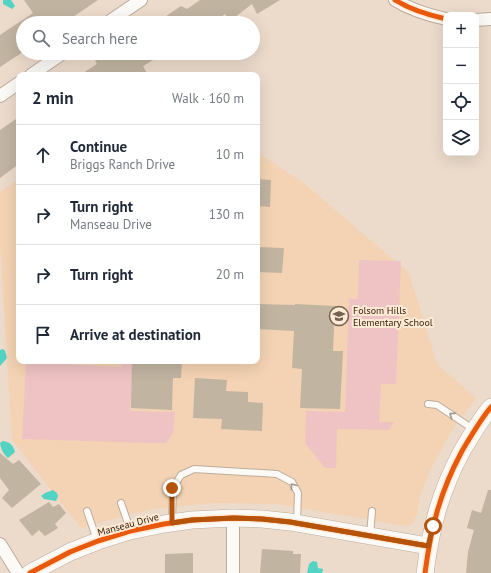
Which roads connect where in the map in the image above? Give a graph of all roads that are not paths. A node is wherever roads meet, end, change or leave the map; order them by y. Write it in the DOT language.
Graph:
graph roads {
  1 [pos="141,0"];
  2 [pos="395,0"];
  3 [pos="117,16"];
  4 [pos="443,18"];
  5 [pos="491,19"];
  6 [pos="479,20"];
  7 [pos="53,60"];
  8 [pos="35,72"];
  9 [pos="16,85"];
  10 [pos="0,96"];
  11 [pos="428,404"];
  12 [pos="491,407"];
  13 [pos="475,430"];
  14 [pos="121,503"];
  15 [pos="87,511"];
  16 [pos="372,511"];
  17 [pos="234,518"];
  18 [pos="172,523"];
  19 [pos="297,523"];
  20 [pos="130,531"];
  21 [pos="370,536"];
  22 [pos="98,541"];
  23 [pos="0,544"];
  24 [pos="428,546"];
  25 [pos="18,573"];
  26 [pos="30,573"];
  27 [pos="233,573"];
  28 [pos="425,573"];
  1 -- 3 [label="street"];
  2 -- 4 [label="street"];
  5 -- 6 [label="street"];
  7 -- 8 [label="street"];
  9 -- 10 [label="street"];
  13 -- 11 [label="lane, one-way"];
  12 -- 13 [label="street"];
  13 -- 24 [label="street"];
  14 -- 20 [label="lane"];
  15 -- 22 [label="lane"];
  16 -- 21 [label="lane"];
  17 -- 18 [label="street, Manseau Drive"];
  17 -- 19 [label="street, Manseau Drive"];
  17 -- 27 [label="street"];
  19 -- 18 [label="lane, one-way"];
  18 -- 20 [label="street, Manseau Drive"];
  19 -- 21 [label="street, Manseau Drive"];
  20 -- 22 [label="street, Manseau Drive"];
  21 -- 24 [label="street, Manseau Drive"];
  22 -- 26 [label="street, Manseau Drive"];
  23 -- 25 [label="street"];
  24 -- 28 [label="street"];
}
